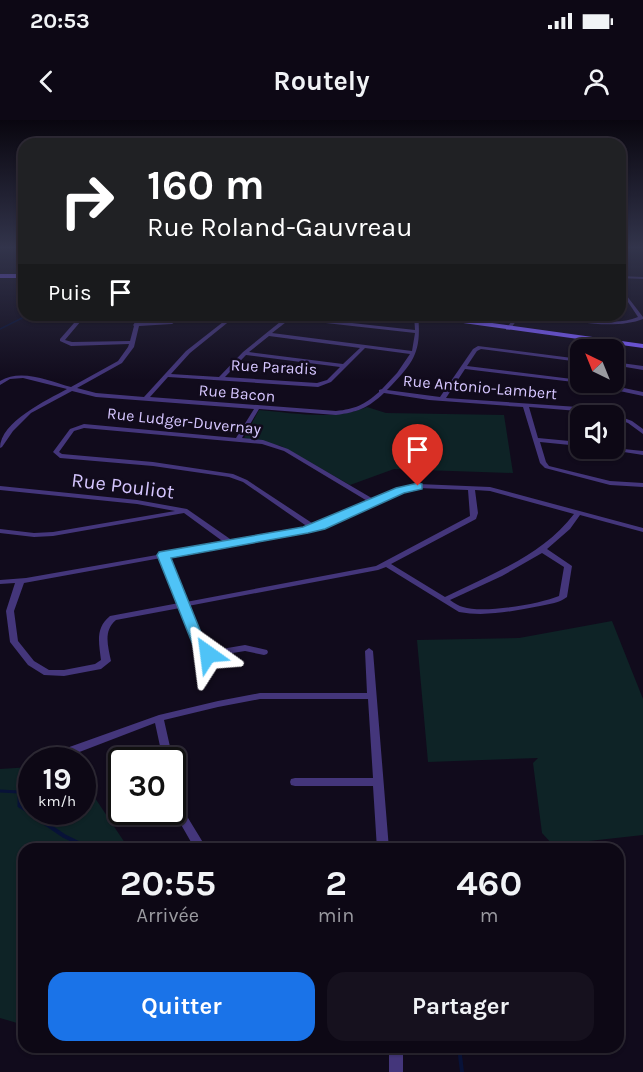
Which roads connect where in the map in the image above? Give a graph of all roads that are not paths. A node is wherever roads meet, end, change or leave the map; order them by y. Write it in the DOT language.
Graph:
graph roads {
  1 [pos="626,300"];
  2 [pos="79,321"];
  3 [pos="137,321"];
  4 [pos="174,321"];
  5 [pos="227,321"];
  6 [pos="284,321"];
  7 [pos="323,321"];
  8 [pos="418,321"];
  9 [pos="457,321"];
  10 [pos="514,321"];
  11 [pos="605,321"];
  12 [pos="135,325"];
  13 [pos="508,329"];
  14 [pos="418,332"];
  15 [pos="267,334"];
  16 [pos="133,342"];
  17 [pos="364,346"];
  18 [pos="643,346"];
  19 [pos="414,352"];
  20 [pos="245,353"];
  21 [pos="570,359"];
  22 [pos="624,365"];
  23 [pos="343,366"];
  24 [pos="465,367"];
  25 [pos="643,368"];
  26 [pos="167,375"];
  27 [pos="221,378"];
  28 [pos="570,380"];
  29 [pos="0,383"];
  30 [pos="73,388"];
  31 [pos="624,390"];
  32 [pos="381,391"];
  33 [pos="643,394"];
  34 [pos="146,399"];
  35 [pos="442,399"];
  36 [pos="525,405"];
  37 [pos="257,408"];
  38 [pos="570,408"];
  39 [pos="624,420"];
  40 [pos="643,432"];
  41 [pos="238,439"];
  42 [pos="537,440"];
  43 [pos="570,443"];
  44 [pos="0,446"];
  45 [pos="624,451"];
  46 [pos="643,453"];
  47 [pos="643,485"];
  48 [pos="0,488"];
  49 [pos="471,488"];
  50 [pos="374,502"];
  51 [pos="187,511"];
  52 [pos="579,512"];
  53 [pos="314,528"];
  54 [pos="643,530"];
  55 [pos="0,531"];
  56 [pos="231,543"];
  57 [pos="543,550"];
  58 [pos="164,555"];
  59 [pos="386,564"];
  60 [pos="20,581"];
  61 [pos="0,582"];
  62 [pos="444,600"];
  63 [pos="184,604"];
  64 [pos="369,651"];
  65 [pos="264,652"];
  66 [pos="371,696"];
  67 [pos="159,718"];
  68 [pos="81,747"];
  69 [pos="165,747"];
  70 [pos="295,782"];
  71 [pos="377,782"];
  72 [pos="186,824"];
  73 [pos="197,843"];
  74 [pos="382,843"];
  75 [pos="396,1053"];
  76 [pos="396,1072"];
  1 -- 11 [label="street"];
  2 -- 16 [label="street"];
  3 -- 12 [label="street"];
  4 -- 12 [label="street"];
  5 -- 26 [label="street"];
  6 -- 15 [label="street"];
  7 -- 14 [label="street"];
  8 -- 14 [label="street, Rue Bacon"];
  9 -- 13 [label="street"];
  10 -- 13 [label="street"];
  12 -- 16 [label="street"];
  13 -- 18 [label="street"];
  14 -- 19 [label="street, Rue Bacon"];
  15 -- 17 [label="street"];
  15 -- 20 [label="street"];
  16 -- 30 [label="street"];
  17 -- 19 [label="street"];
  17 -- 23 [label="street, Rue Paradis"];
  19 -- 32 [label="street, Rue Bacon"];
  20 -- 23 [label="street"];
  20 -- 27 [label="street"];
  21 -- 24 [label="street"];
  22 -- 25 [label="street"];
  23 -- 27 [label="street, Rue Paradis"];
  24 -- 28 [label="street"];
  24 -- 35 [label="street"];
  26 -- 27 [label="street, Rue Paradis"];
  26 -- 34 [label="street"];
  29 -- 30 [label="street, Rue Bacon"];
  30 -- 34 [label="street, Rue Bacon"];
  30 -- 44 [label="street"];
  31 -- 33 [label="street"];
  32 -- 35 [label="street, Rue Antonio-Lambert"];
  32 -- 37 [label="street, Rue Bacon"];
  34 -- 37 [label="street, Rue Bacon"];
  35 -- 36 [label="street, Rue Antonio-Lambert"];
  36 -- 38 [label="street, Rue Antonio-Lambert"];
  36 -- 42 [label="street"];
  37 -- 41 [label="street"];
  39 -- 40 [label="street, Rue Antonio-Lambert"];
  41 -- 50 [label="street, Rue Ludger-Duvernay"];
  41 -- 53 [label="street, Rue Ludger-Duvernay"];
  42 -- 43 [label="street"];
  42 -- 47 [label="street"];
  45 -- 46 [label="street"];
  48 -- 51 [label="street, Rue Pouliot"];
  49 -- 50 [label="street"];
  49 -- 52 [label="street"];
  49 -- 59 [label="street"];
  50 -- 53 [label="street"];
  51 -- 55 [label="street"];
  51 -- 56 [label="street, Rue Pouliot"];
  52 -- 54 [label="street"];
  52 -- 57 [label="street"];
  53 -- 56 [label="street"];
  56 -- 58 [label="street"];
  57 -- 62 [label="street"];
  57 -- 62 [label="street"];
  58 -- 60 [label="street"];
  58 -- 63 [label="street"];
  59 -- 62 [label="street"];
  59 -- 63 [label="street"];
  60 -- 61 [label="street"];
  60 -- 63 [label="street"];
  63 -- 65 [label="street"];
  64 -- 66 [label="street"];
  66 -- 67 [label="street"];
  66 -- 71 [label="street"];
  67 -- 68 [label="street"];
  67 -- 69 [label="street"];
  70 -- 71 [label="street"];
  71 -- 74 [label="street"];
  72 -- 73 [label="street"];
  75 -- 76 [label="street"];
}
